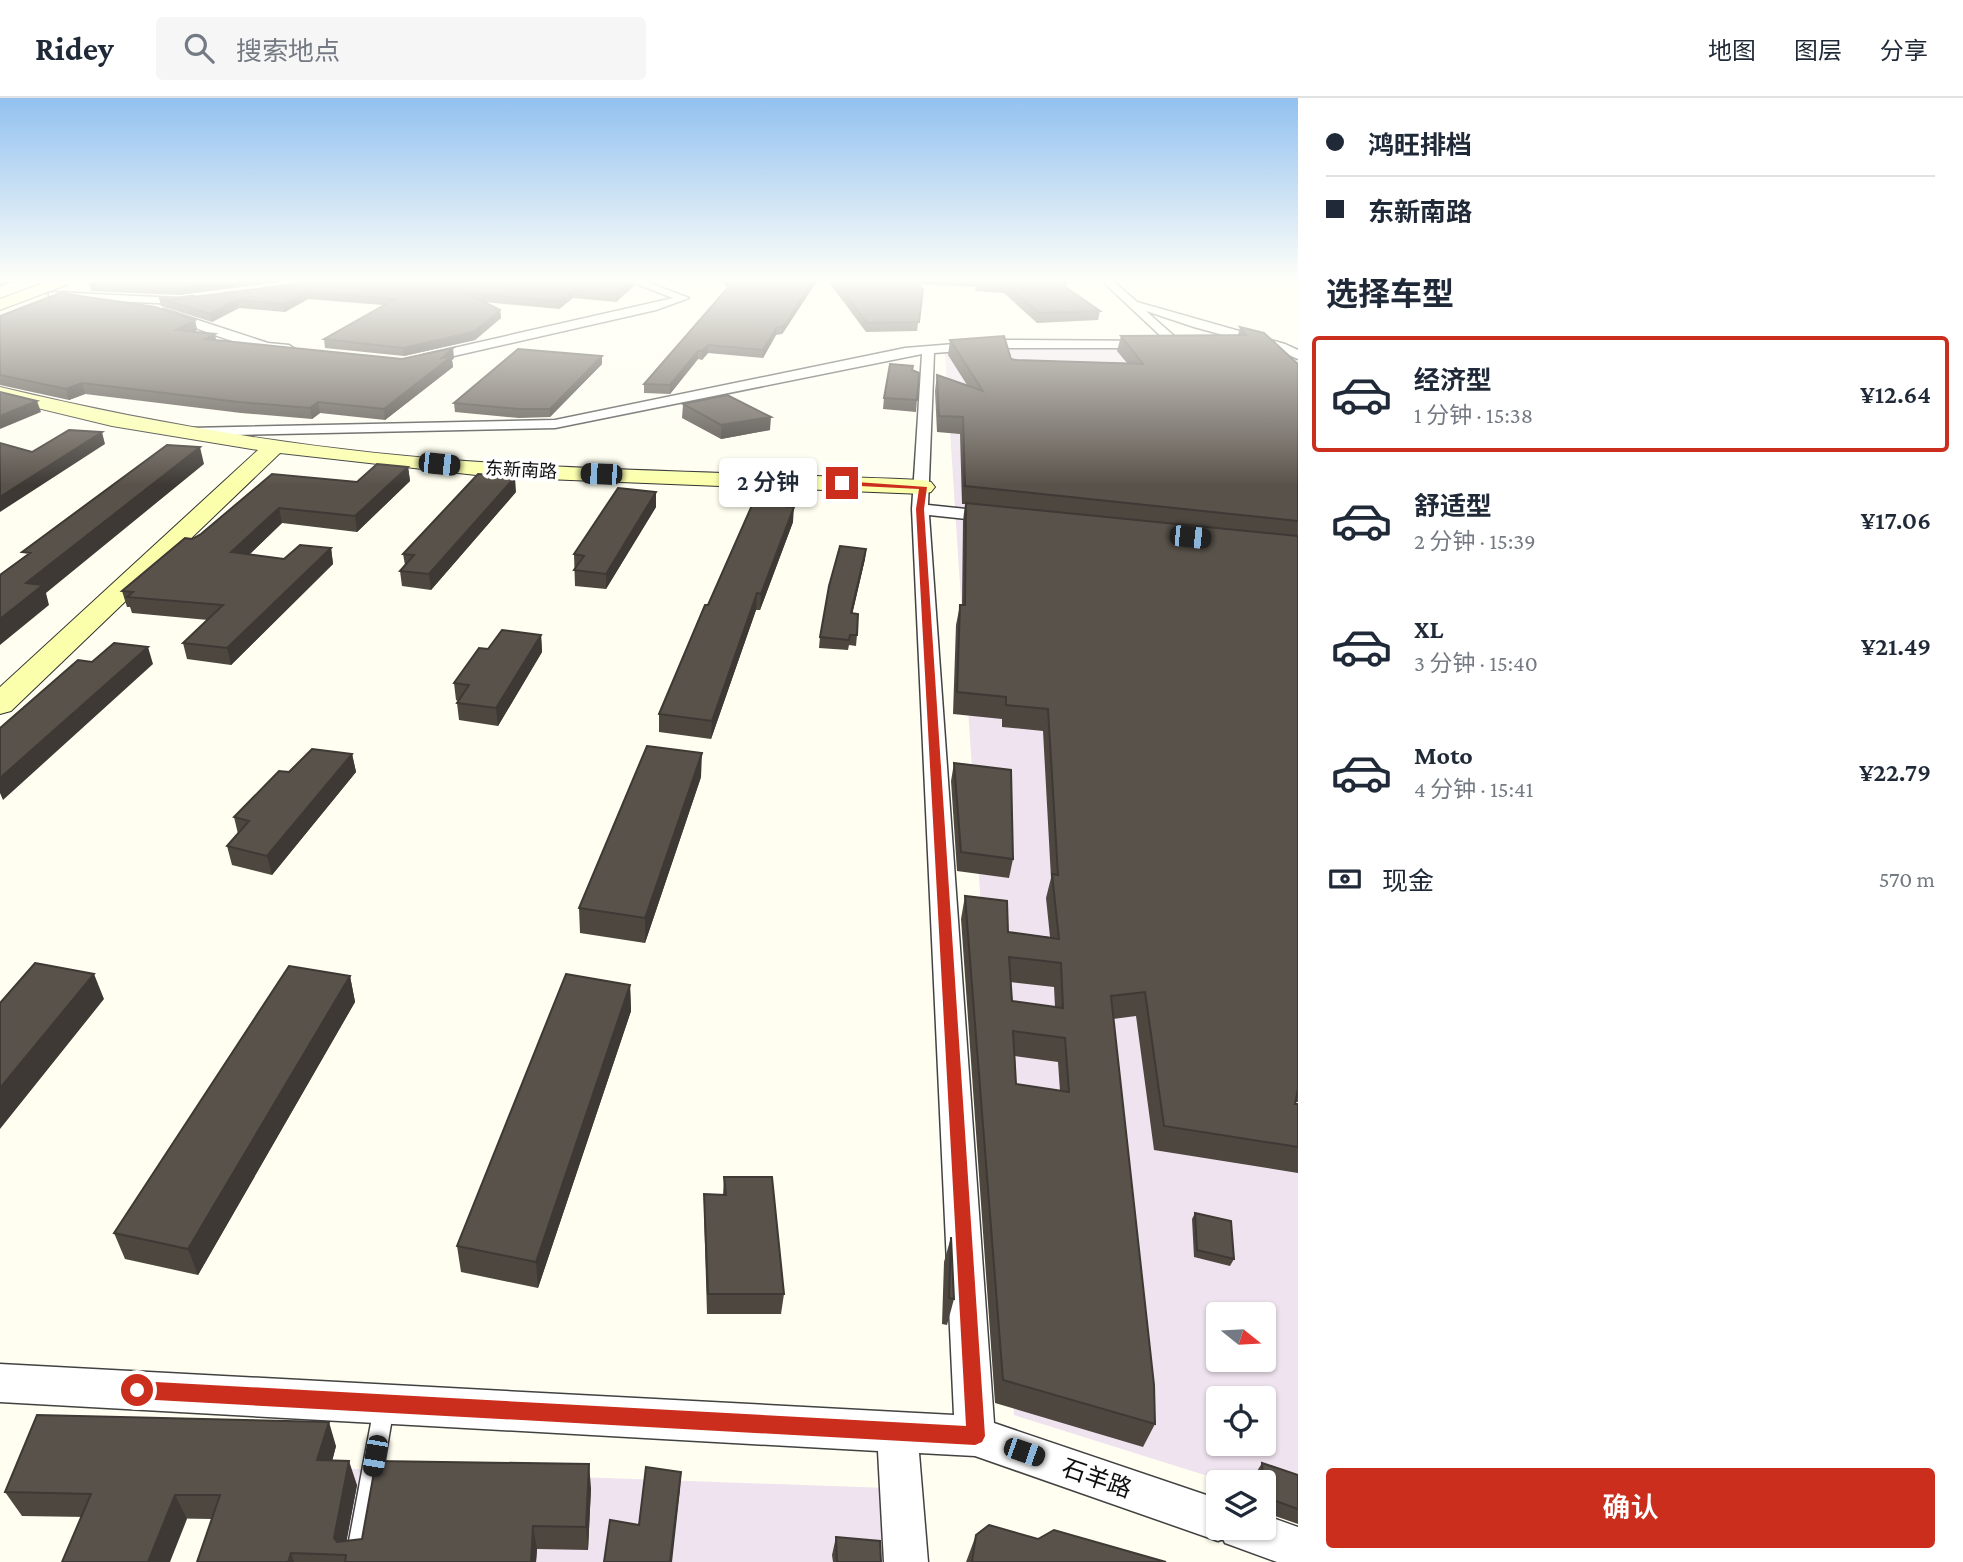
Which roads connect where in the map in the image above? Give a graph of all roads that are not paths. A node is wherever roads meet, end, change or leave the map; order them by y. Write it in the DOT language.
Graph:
graph roads {
  1 [pos="285,349"];
  2 [pos="466,349"];
  3 [pos="937,349"];
  4 [pos="928,350"];
  5 [pos="307,352"];
  6 [pos="404,363"];
  7 [pos="0,393"];
  8 [pos="190,432"];
  9 [pos="276,446"];
  10 [pos="922,498"];
  11 [pos="1015,519"];
  12 [pos="0,704"];
  13 [pos="0,1383"];
  14 [pos="384,1404"];
  15 [pos="897,1432"];
  16 [pos="975,1436"];
  17 [pos="1206,1516"];
  18 [pos="1275,1540"];
  19 [pos="1298,1548"];
  20 [pos="356,1562"];
  21 [pos="906,1562"];
  1 -- 5 [label="street"];
  2 -- 6 [label="street"];
  3 -- 4 [label="street"];
  4 -- 8 [label="street"];
  4 -- 10 [label="street"];
  7 -- 8 [label="main road, 东新南路"];
  8 -- 9 [label="main road, 东新南路"];
  9 -- 10 [label="main road, 东新南路"];
  9 -- 12 [label="main road"];
  10 -- 11 [label="street"];
  10 -- 16 [label="street"];
  13 -- 14 [label="street, 石羊路"];
  14 -- 15 [label="street, 石羊路"];
  14 -- 20 [label="lane"];
  15 -- 16 [label="street, 石羊路"];
  15 -- 21 [label="street"];
  16 -- 17 [label="street, 石羊路"];
  18 -- 19 [label="street"];
}
